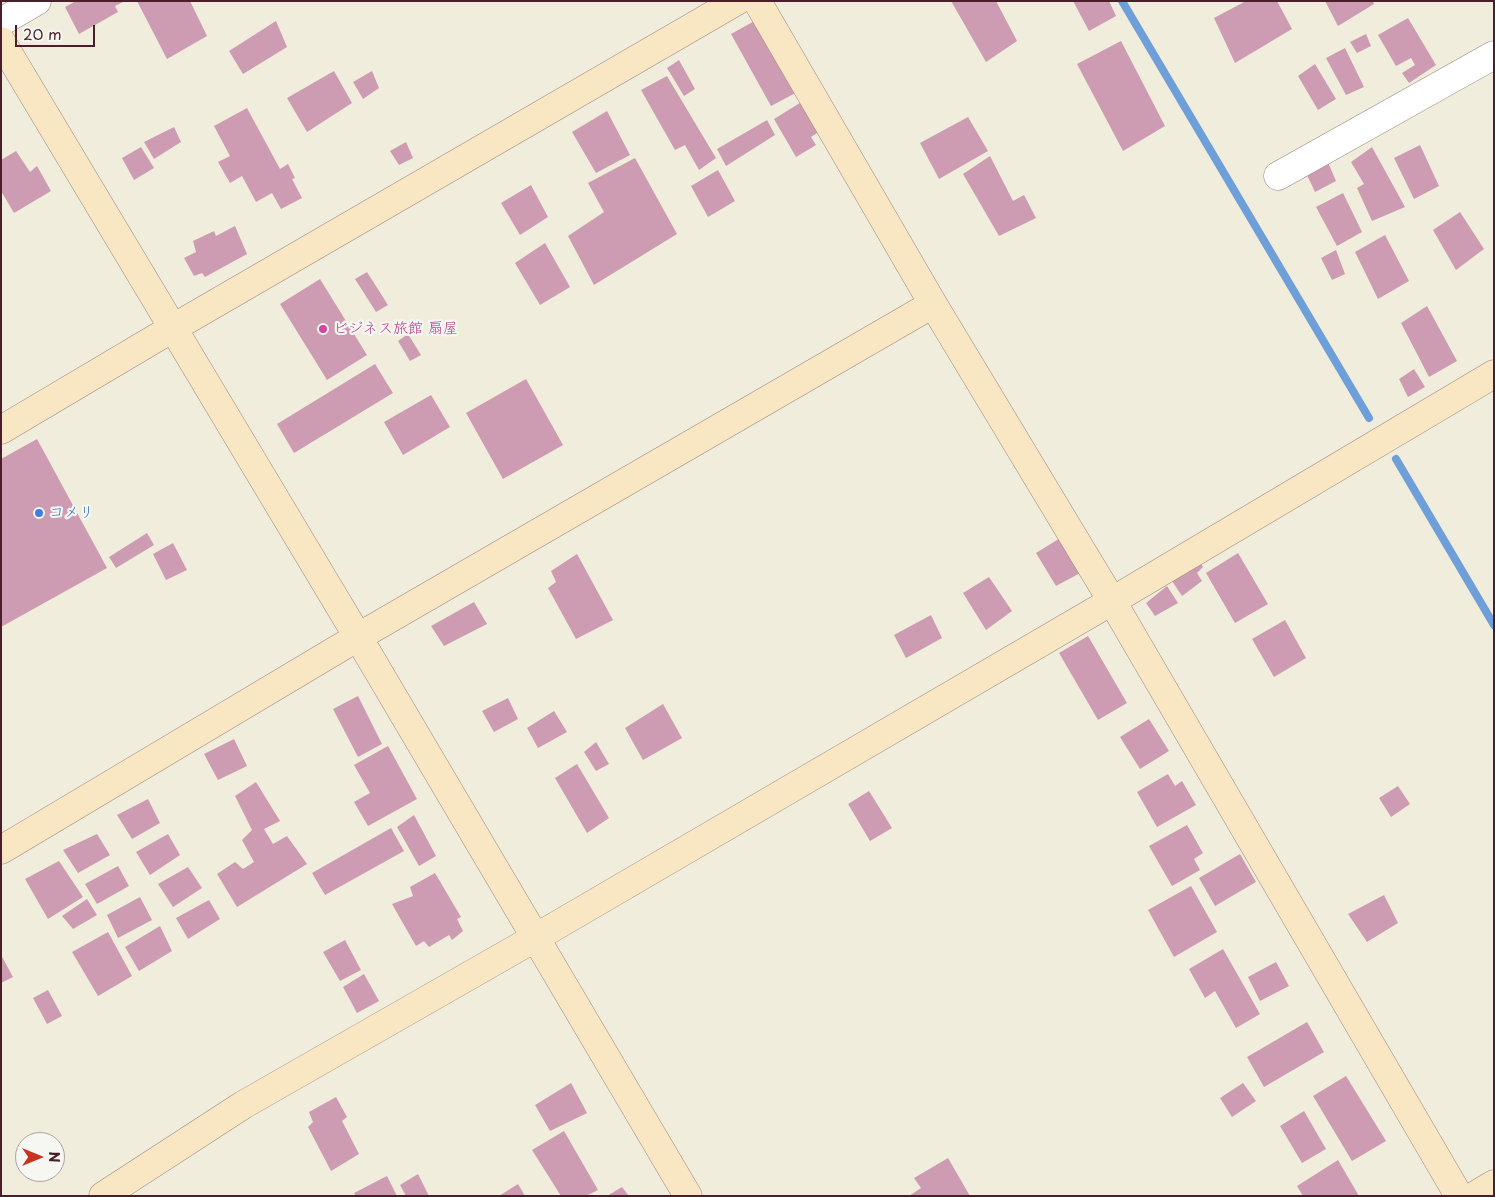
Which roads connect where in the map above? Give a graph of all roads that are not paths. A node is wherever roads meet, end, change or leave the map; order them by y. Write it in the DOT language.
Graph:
graph roads {
  1 [pos="37,1"];
  2 [pos="737,1"];
  3 [pos="757,1"];
  4 [pos="1,22"];
  5 [pos="1,41"];
  6 [pos="1494,55"];
  7 [pos="1278,176"];
  8 [pos="933,304"];
  9 [pos="173,328"];
  10 [pos="1494,374"];
  11 [pos="1,430"];
  12 [pos="1112,601"];
  13 [pos="358,637"];
  14 [pos="1,850"];
  15 [pos="535,938"];
  16 [pos="1494,1184"];
  17 [pos="103,1196"];
  18 [pos="688,1196"];
  19 [pos="1459,1196"];
  20 [pos="1474,1196"];
  1 -- 4 [label="street"];
  2 -- 9 [label="street"];
  3 -- 8 [label="street"];
  5 -- 9 [label="street"];
  6 -- 7 [label="street"];
  8 -- 12 [label="street"];
  8 -- 13 [label="street"];
  9 -- 11 [label="street"];
  9 -- 13 [label="street"];
  10 -- 12 [label="street"];
  12 -- 15 [label="street"];
  12 -- 19 [label="street"];
  13 -- 14 [label="street"];
  13 -- 15 [label="street"];
  15 -- 17 [label="street"];
  15 -- 18 [label="street"];
  16 -- 20 [label="street"];
}
